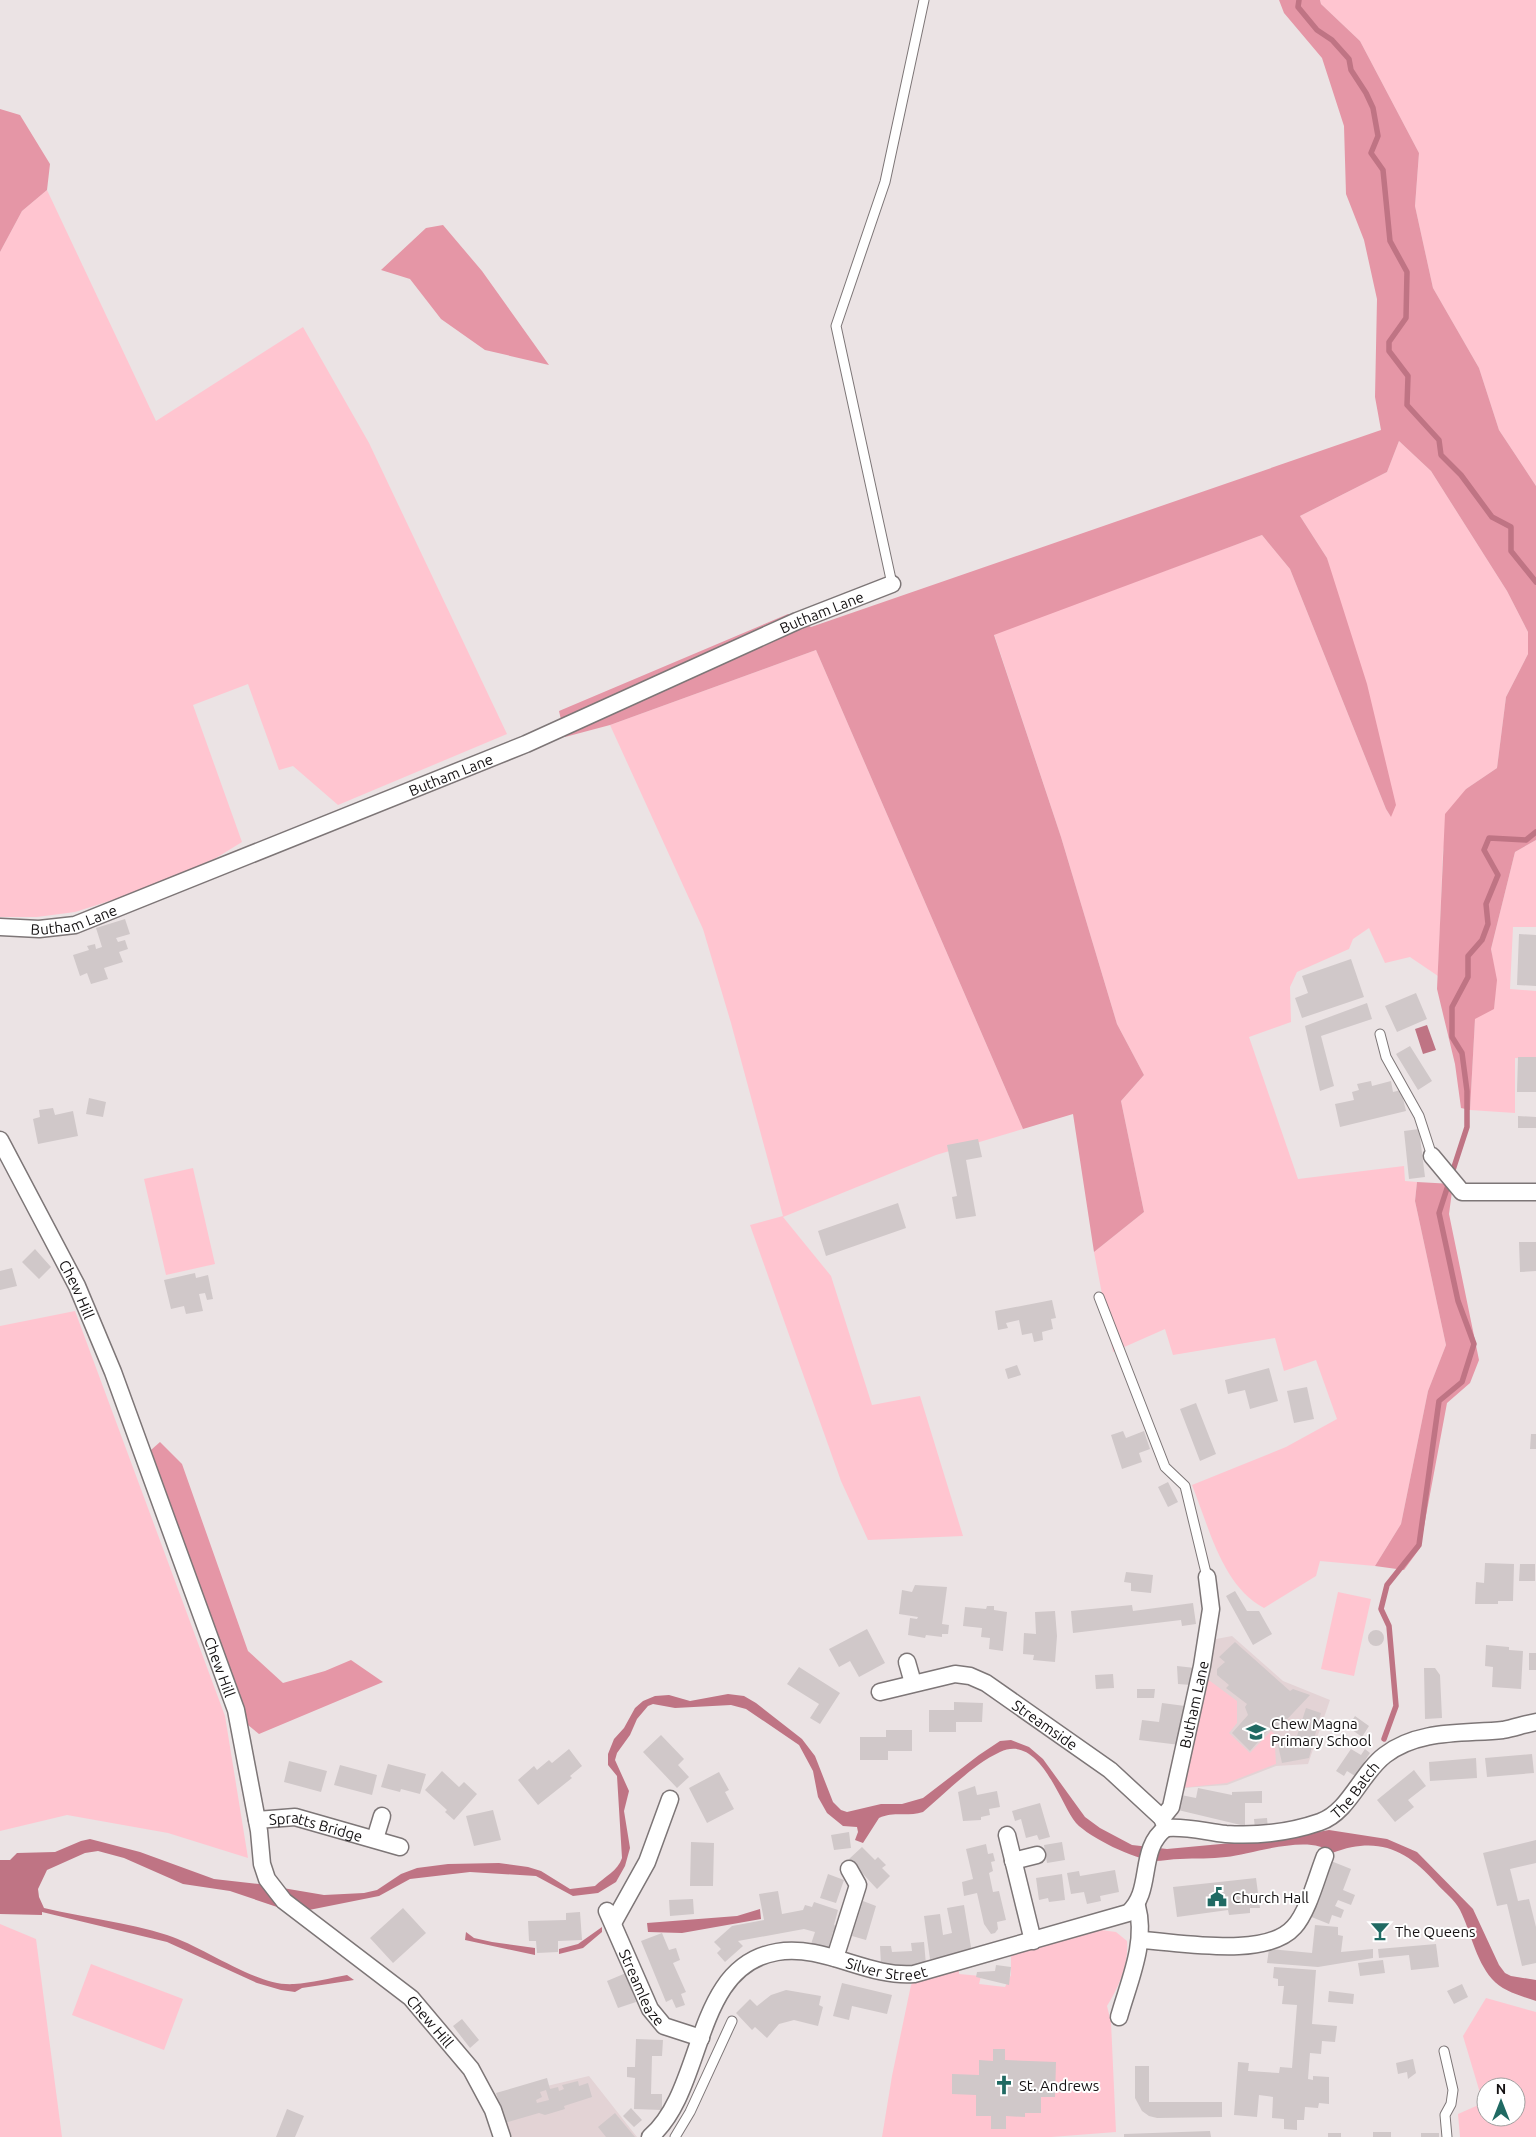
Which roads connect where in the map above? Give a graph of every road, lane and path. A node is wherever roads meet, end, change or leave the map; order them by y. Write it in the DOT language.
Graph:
graph roads {
  1 [pos="924,0"];
  2 [pos="892,584"];
  3 [pos="0,927"];
  4 [pos="1380,1034"];
  5 [pos="0,1140"];
  6 [pos="1437,1162"];
  7 [pos="1536,1192"];
  8 [pos="1099,1297"];
  9 [pos="1207,1576"];
  10 [pos="907,1662"];
  11 [pos="913,1683"];
  12 [pos="880,1692"];
  13 [pos="1536,1722"];
  14 [pos="670,1799"];
  15 [pos="382,1816"];
  16 [pos="257,1820"];
  17 [pos="1164,1823"];
  18 [pos="1007,1834"];
  19 [pos="375,1839"];
  20 [pos="400,1847"];
  21 [pos="1036,1855"];
  22 [pos="1325,1856"];
  23 [pos="1013,1861"];
  24 [pos="849,1869"];
  25 [pos="1137,1906"];
  26 [pos="1141,1940"];
  27 [pos="1033,1941"];
  28 [pos="835,1958"];
  29 [pos="1119,2017"];
  30 [pos="732,2021"];
  31 [pos="701,2038"];
  32 [pos="1444,2052"];
  33 [pos="502,2137"];
  34 [pos="650,2137"];
  35 [pos="675,2137"];
  36 [pos="1447,2137"];
  1 -- 2 [label="lane"];
  2 -- 3 [label="street, Butham Lane"];
  4 -- 6 [label="lane"];
  5 -- 16 [label="street, Chew Hill"];
  6 -- 7 [label="street"];
  8 -- 9 [label="lane"];
  9 -- 17 [label="street, Butham Lane"];
  10 -- 11 [label="street"];
  11 -- 12 [label="street, Streamside"];
  11 -- 17 [label="street, Streamside"];
  13 -- 17 [label="street, The Batch"];
  14 -- 31 [label="street, Streamleaze"];
  15 -- 19 [label="street, Spratts Bridge"];
  16 -- 19 [label="street, Spratts Bridge"];
  16 -- 33 [label="street, Chew Hill"];
  17 -- 25 [label="street"];
  18 -- 23 [label="street"];
  19 -- 20 [label="street, Spratts Bridge"];
  21 -- 23 [label="street"];
  22 -- 26 [label="street"];
  23 -- 27 [label="street"];
  24 -- 28 [label="street"];
  25 -- 26 [label="street"];
  25 -- 27 [label="street, Silver Street"];
  26 -- 29 [label="street"];
  27 -- 28 [label="street, Silver Street"];
  28 -- 31 [label="street, Silver Street"];
  30 -- 35 [label="lane"];
  31 -- 34 [label="street, Silver Street"];
  32 -- 36 [label="lane"];
}
